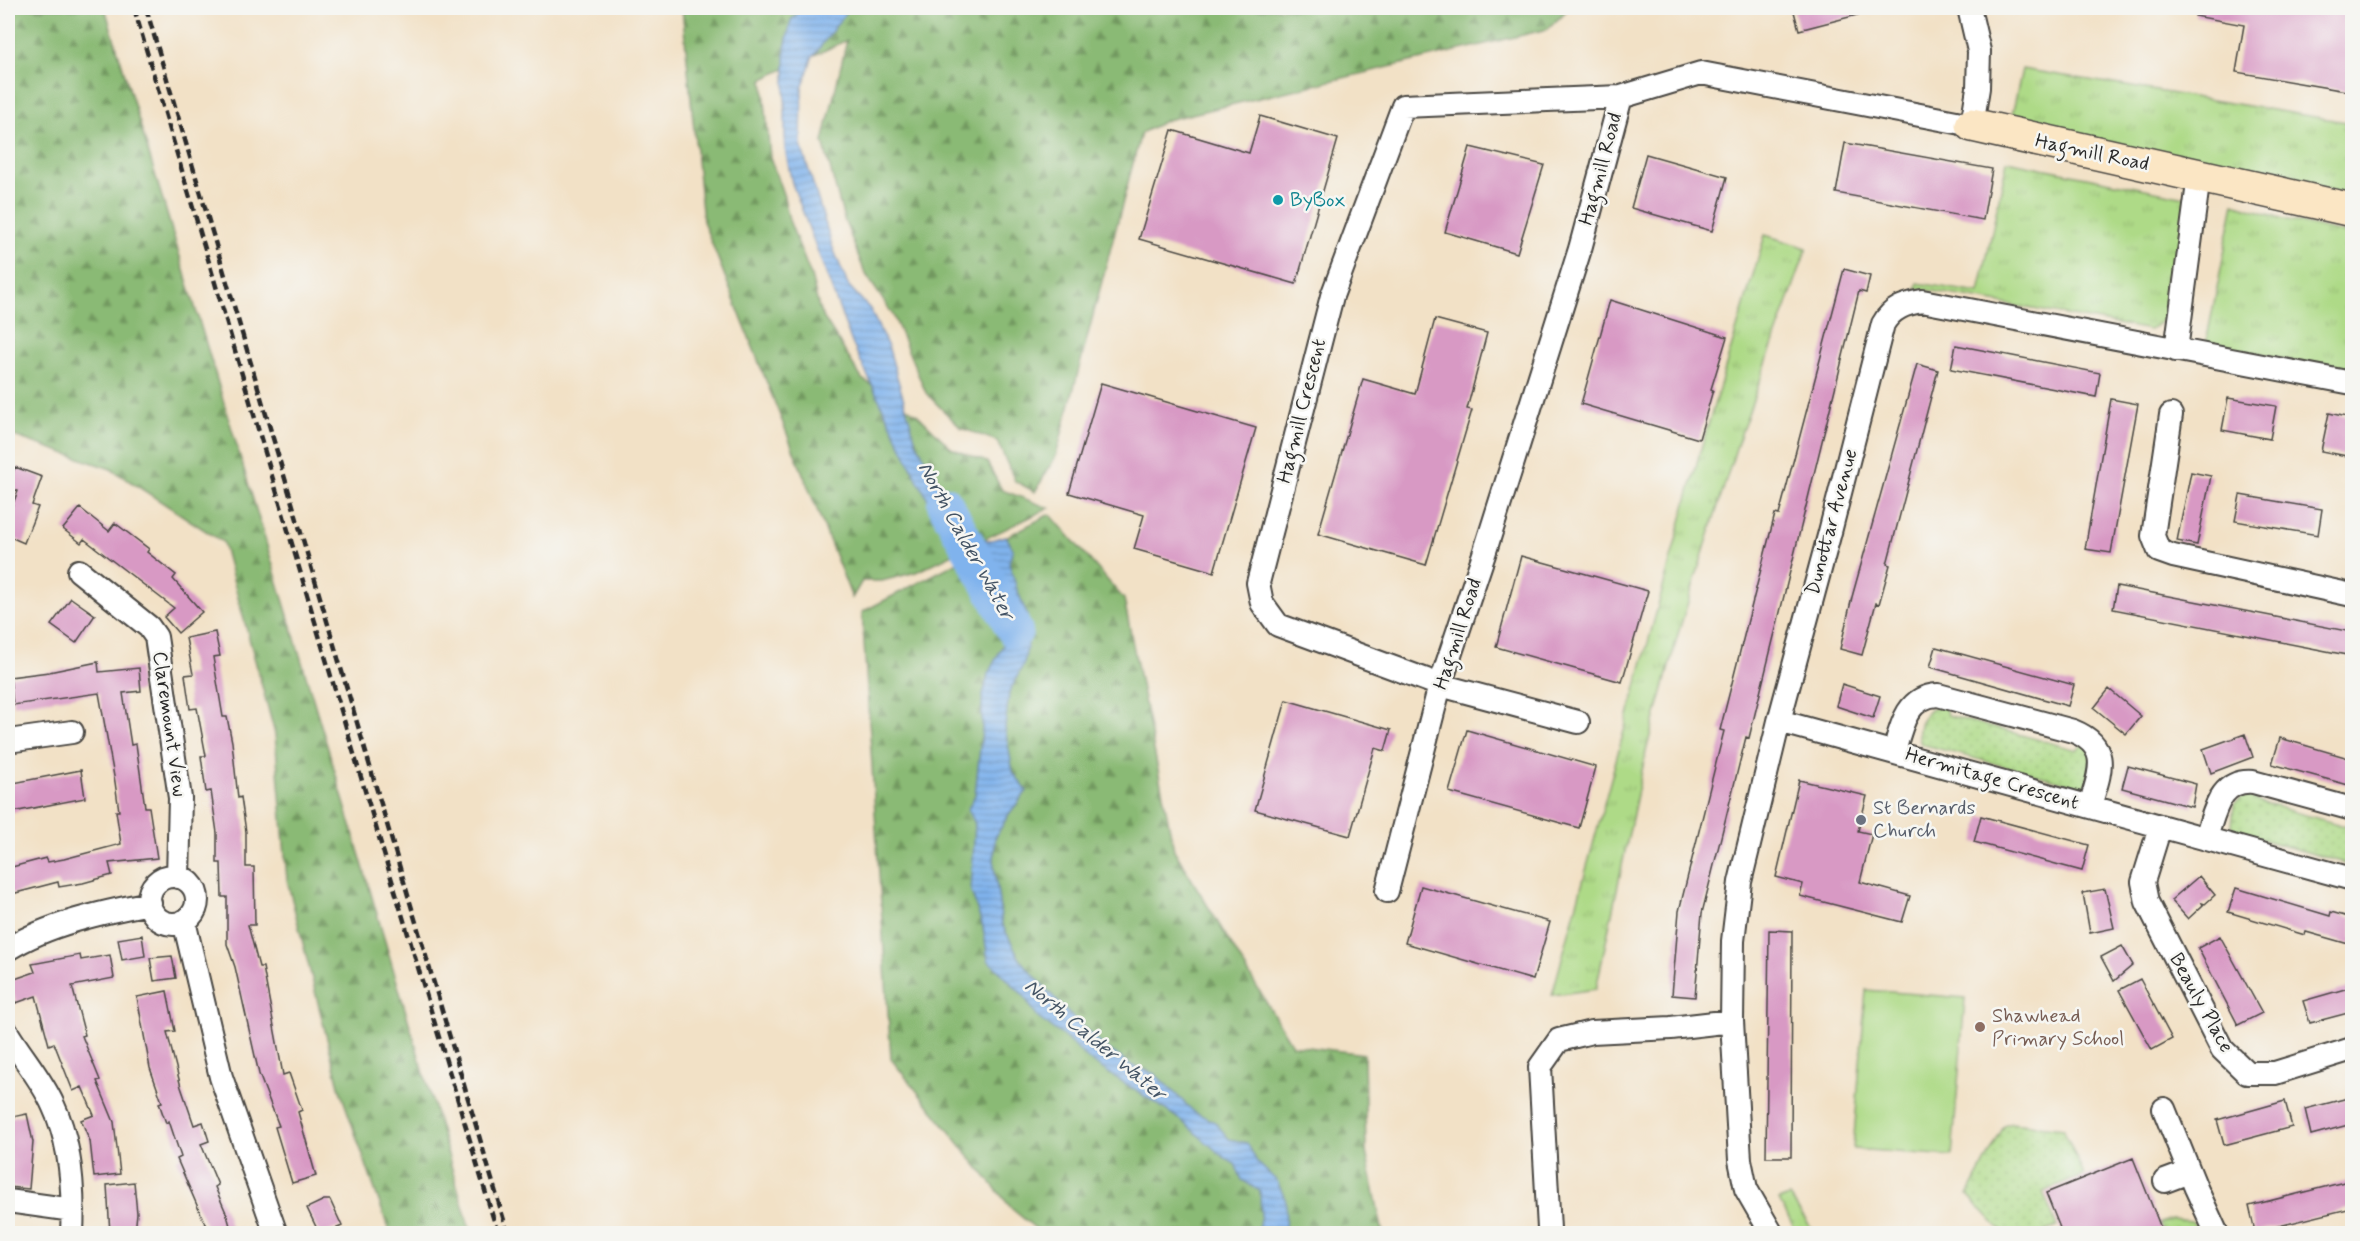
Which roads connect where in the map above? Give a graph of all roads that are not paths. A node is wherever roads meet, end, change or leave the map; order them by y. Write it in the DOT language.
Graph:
graph roads {
  1 [pos="1969,8"];
  2 [pos="1621,97"];
  3 [pos="1972,125"];
  4 [pos="2199,176"];
  5 [pos="2352,210"];
  6 [pos="2176,350"];
  7 [pos="2352,383"];
  8 [pos="2171,415"];
  9 [pos="79,571"];
  10 [pos="2352,595"];
  11 [pos="1440,685"];
  12 [pos="1779,721"];
  13 [pos="1578,722"];
  14 [pos="72,732"];
  15 [pos="8,741"];
  16 [pos="1894,752"];
  17 [pos="2090,806"];
  18 [pos="2352,809"];
  19 [pos="2160,827"];
  20 [pos="2206,837"];
  21 [pos="178,876"];
  22 [pos="2352,879"];
  23 [pos="1386,891"];
  24 [pos="150,903"];
  25 [pos="184,921"];
  26 [pos="8,949"];
  27 [pos="1732,1021"];
  28 [pos="8,1034"];
  29 [pos="2352,1048"];
  30 [pos="2164,1109"];
  31 [pos="2189,1172"];
  32 [pos="2165,1180"];
  33 [pos="8,1201"];
  34 [pos="73,1210"];
  35 [pos="1549,1228"];
  36 [pos="72,1233"];
  37 [pos="276,1233"];
  38 [pos="1772,1233"];
  39 [pos="2217,1233"];
  1 -- 3 [label="street"];
  2 -- 3 [label="street, Hagmill Road"];
  2 -- 11 [label="street, Hagmill Road"];
  2 -- 11 [label="street, Hagmill Crescent"];
  3 -- 4 [label="street, Hagmill Road"];
  4 -- 5 [label="street, Hagmill Road"];
  4 -- 6 [label="street"];
  6 -- 7 [label="street, Dunottar Avenue"];
  6 -- 12 [label="street, Dunottar Avenue"];
  8 -- 10 [label="street"];
  9 -- 21 [label="street, Claremount View"];
  11 -- 13 [label="street, Hagmill Crescent"];
  11 -- 23 [label="street, Hagmill Road"];
  12 -- 16 [label="street, Hermitage Crescent"];
  12 -- 27 [label="street, Dunottar Avenue"];
  14 -- 15 [label="street"];
  16 -- 17 [label="street, Hermitage Crescent"];
  16 -- 17 [label="street, Hermitage Crescent"];
  17 -- 19 [label="street, Hermitage Crescent"];
  18 -- 20 [label="street"];
  19 -- 20 [label="street, Hermitage Crescent"];
  19 -- 29 [label="street, Beauly Place"];
  20 -- 22 [label="street, Hermitage Crescent"];
  21 -- 24 [label="street"];
  21 -- 25 [label="street"];
  24 -- 25 [label="street"];
  24 -- 26 [label="street"];
  25 -- 37 [label="street"];
  27 -- 35 [label="street"];
  27 -- 38 [label="street, Dunottar Avenue"];
  28 -- 34 [label="street"];
  30 -- 31 [label="street"];
  31 -- 32 [label="street"];
  31 -- 39 [label="street"];
  33 -- 34 [label="street"];
  34 -- 36 [label="street"];
}
